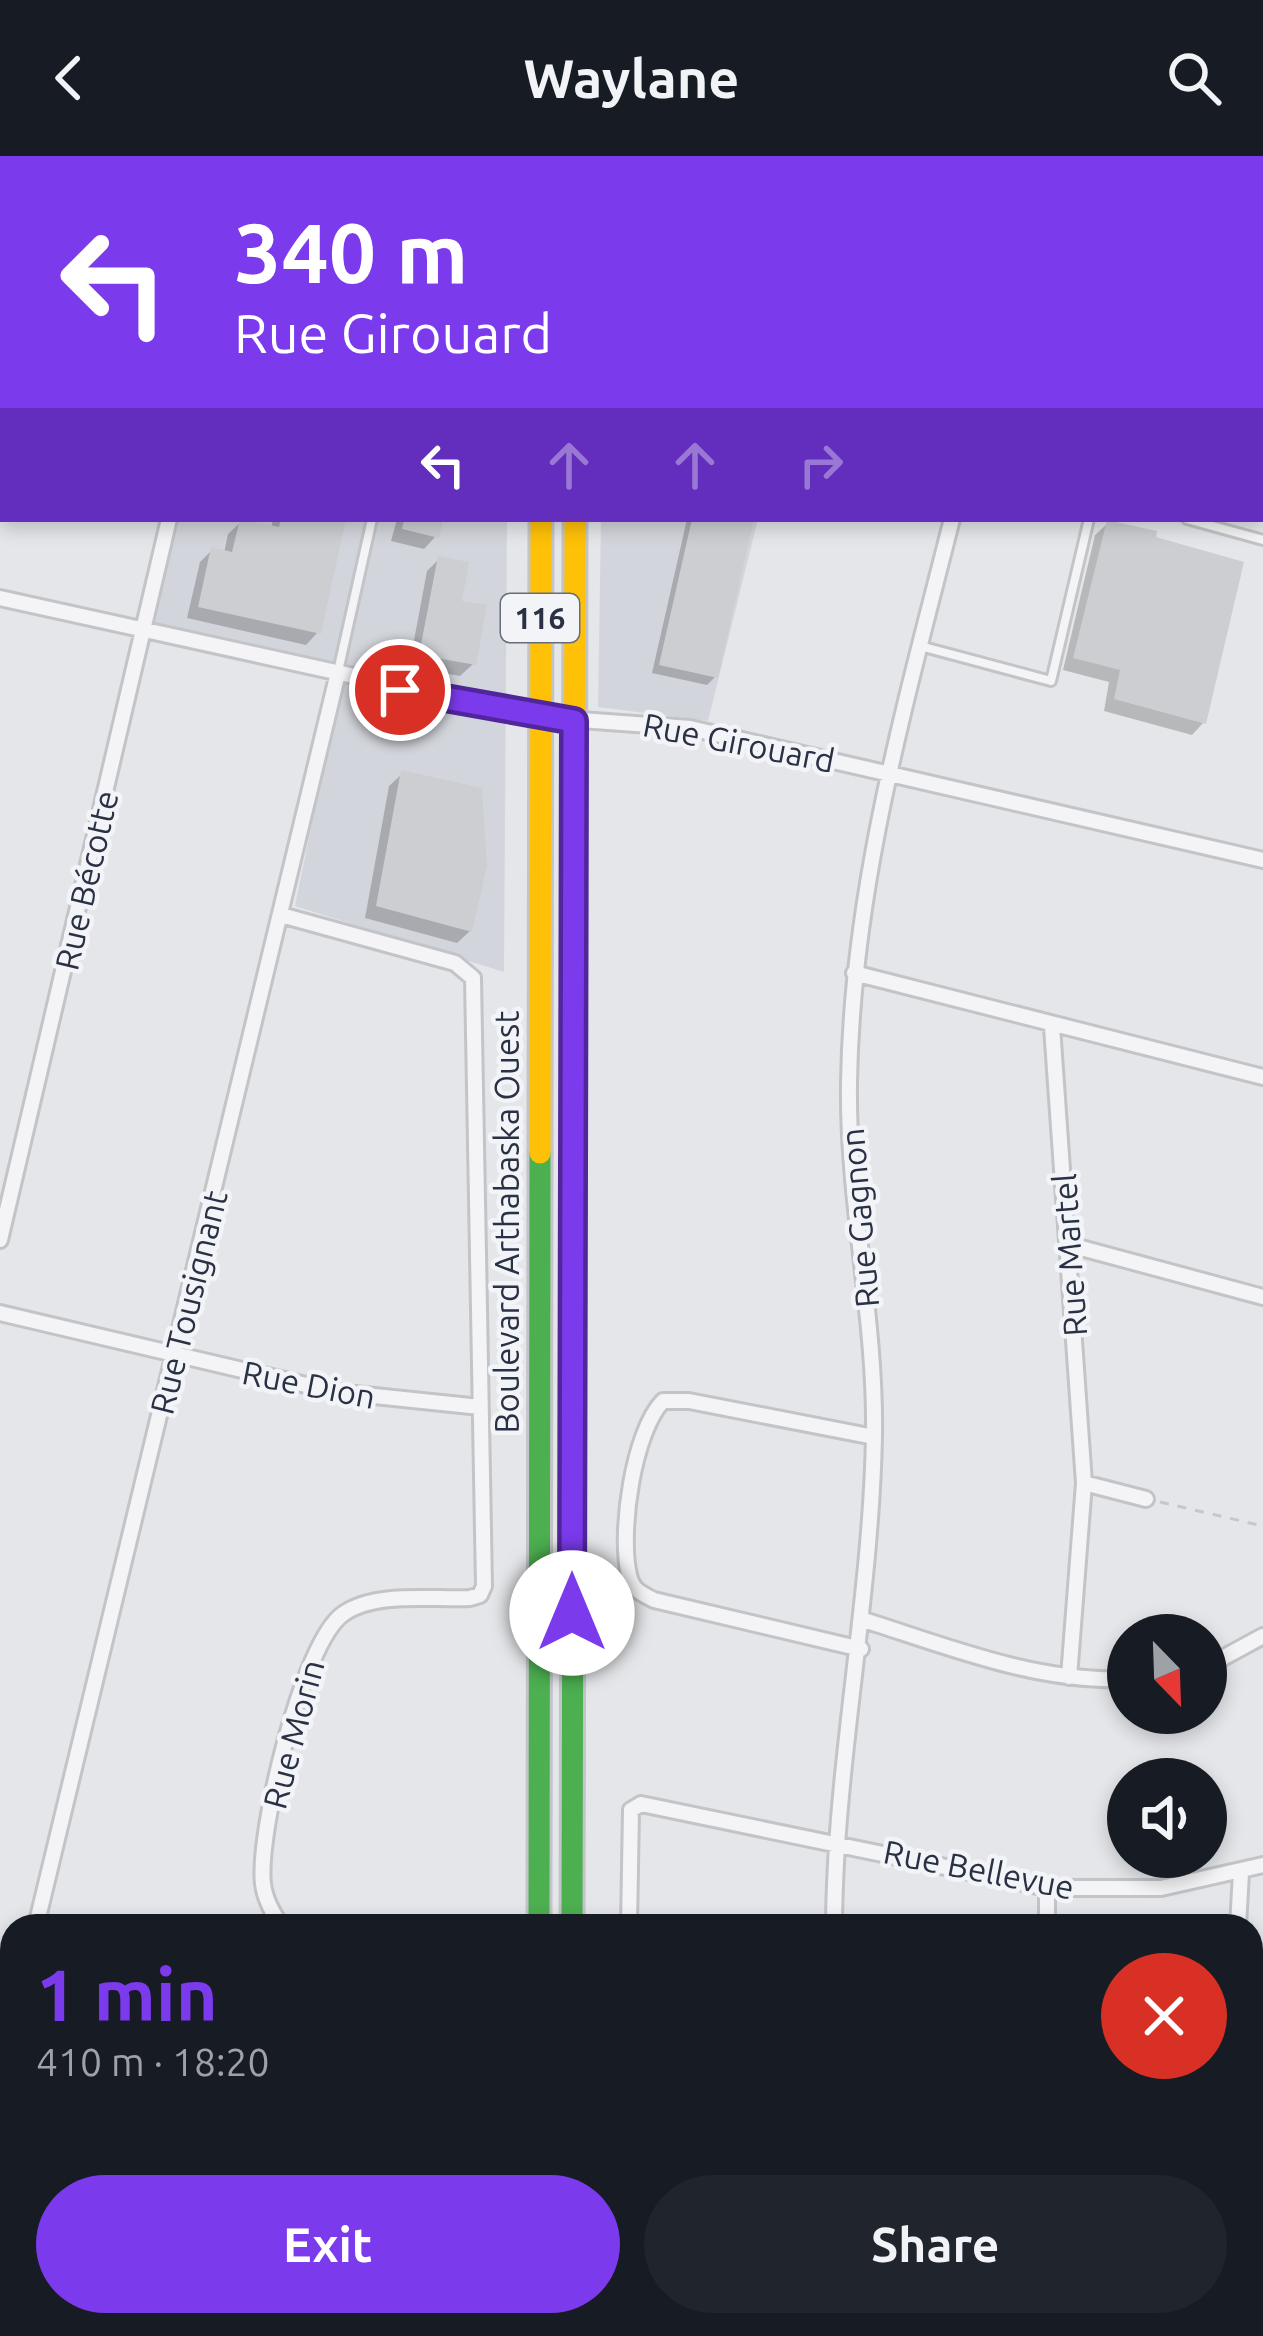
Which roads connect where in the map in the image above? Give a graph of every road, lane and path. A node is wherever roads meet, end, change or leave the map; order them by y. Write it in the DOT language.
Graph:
graph roads {
  1 [pos="169,522"];
  2 [pos="371,522"];
  3 [pos="541,522"];
  4 [pos="575,522"];
  5 [pos="951,522"];
  6 [pos="1088,522"];
  7 [pos="1198,522"];
  8 [pos="1263,540"];
  9 [pos="0,598"];
  10 [pos="144,632"];
  11 [pos="920,646"];
  12 [pos="337,677"];
  13 [pos="540,717"];
  14 [pos="574,721"];
  15 [pos="889,771"];
  16 [pos="1263,860"];
  17 [pos="280,915"];
  18 [pos="854,974"];
  19 [pos="1052,1027"];
  20 [pos="1263,1077"];
  21 [pos="0,1240"];
  22 [pos="1070,1245"];
  23 [pos="1263,1297"];
  24 [pos="0,1313"];
  25 [pos="175,1356"];
  26 [pos="480,1407"];
  27 [pos="874,1437"];
  28 [pos="1084,1483"];
  29 [pos="1146,1499"];
  30 [pos="1263,1526"];
  31 [pos="864,1620"];
  32 [pos="1263,1636"];
  33 [pos="861,1649"];
  34 [pos="1227,1656"];
  35 [pos="1070,1677"];
  36 [pos="1107,1678"];
  37 [pos="836,1841"];
  38 [pos="1263,1865"];
  39 [pos="1241,1873"];
  40 [pos="1047,1888"];
  41 [pos="39,1914"];
  42 [pos="276,1914"];
  43 [pos="538,1914"];
  44 [pos="572,1914"];
  45 [pos="629,1914"];
  46 [pos="834,1914"];
  47 [pos="1047,1914"];
  48 [pos="1239,1914"];
  1 -- 10 [label="street, Rue Bécotte"];
  2 -- 12 [label="lane"];
  3 -- 13 [label="main road, Boulevard Arthabaska Ouest / 116"];
  4 -- 14 [label="main road, Boulevard Arthabaska Ouest / 116"];
  5 -- 11 [label="street, Rue Gagnon"];
  6 -- 11 [label="lane"];
  7 -- 8 [label="lane"];
  9 -- 10 [label="street, Rue Girouard"];
  10 -- 12 [label="street, Rue Girouard"];
  10 -- 21 [label="street, Rue Bécotte"];
  11 -- 15 [label="street, Rue Gagnon"];
  12 -- 13 [label="street, Rue Girouard"];
  12 -- 17 [label="street, Rue Tousignant"];
  13 -- 14 [label="street, Rue Girouard"];
  13 -- 43 [label="main road, Boulevard Arthabaska Ouest / 116"];
  14 -- 15 [label="street, Rue Girouard"];
  14 -- 44 [label="main road, Boulevard Arthabaska Ouest / 116"];
  15 -- 16 [label="street, Rue Girouard"];
  15 -- 18 [label="street, Rue Gagnon"];
  17 -- 25 [label="street, Rue Tousignant"];
  17 -- 26 [label="street"];
  18 -- 19 [label="street"];
  18 -- 27 [label="street, Rue Gagnon"];
  19 -- 20 [label="street"];
  19 -- 22 [label="street, Rue Martel"];
  22 -- 23 [label="street"];
  22 -- 28 [label="street, Rue Martel"];
  24 -- 25 [label="street, Rue Dion"];
  25 -- 26 [label="street, Rue Dion"];
  25 -- 41 [label="street, Rue Tousignant"];
  26 -- 42 [label="street, Rue Morin"];
  27 -- 31 [label="street, Rue Gagnon"];
  27 -- 33 [label="street"];
  28 -- 29 [label="street"];
  28 -- 35 [label="street, Rue Martel"];
  29 -- 30 [label="path"];
  31 -- 33 [label="street, Rue Gagnon"];
  31 -- 35 [label="street"];
  32 -- 34 [label="street"];
  33 -- 37 [label="street, Rue Gagnon"];
  35 -- 36 [label="street"];
  37 -- 40 [label="street, Rue Bellevue"];
  37 -- 45 [label="street, Rue Bellevue"];
  37 -- 46 [label="street, Rue Gagnon"];
  38 -- 39 [label="street, Rue Bellevue"];
  39 -- 40 [label="street, Rue Bellevue"];
  39 -- 48 [label="street"];
  40 -- 47 [label="street"];
}
